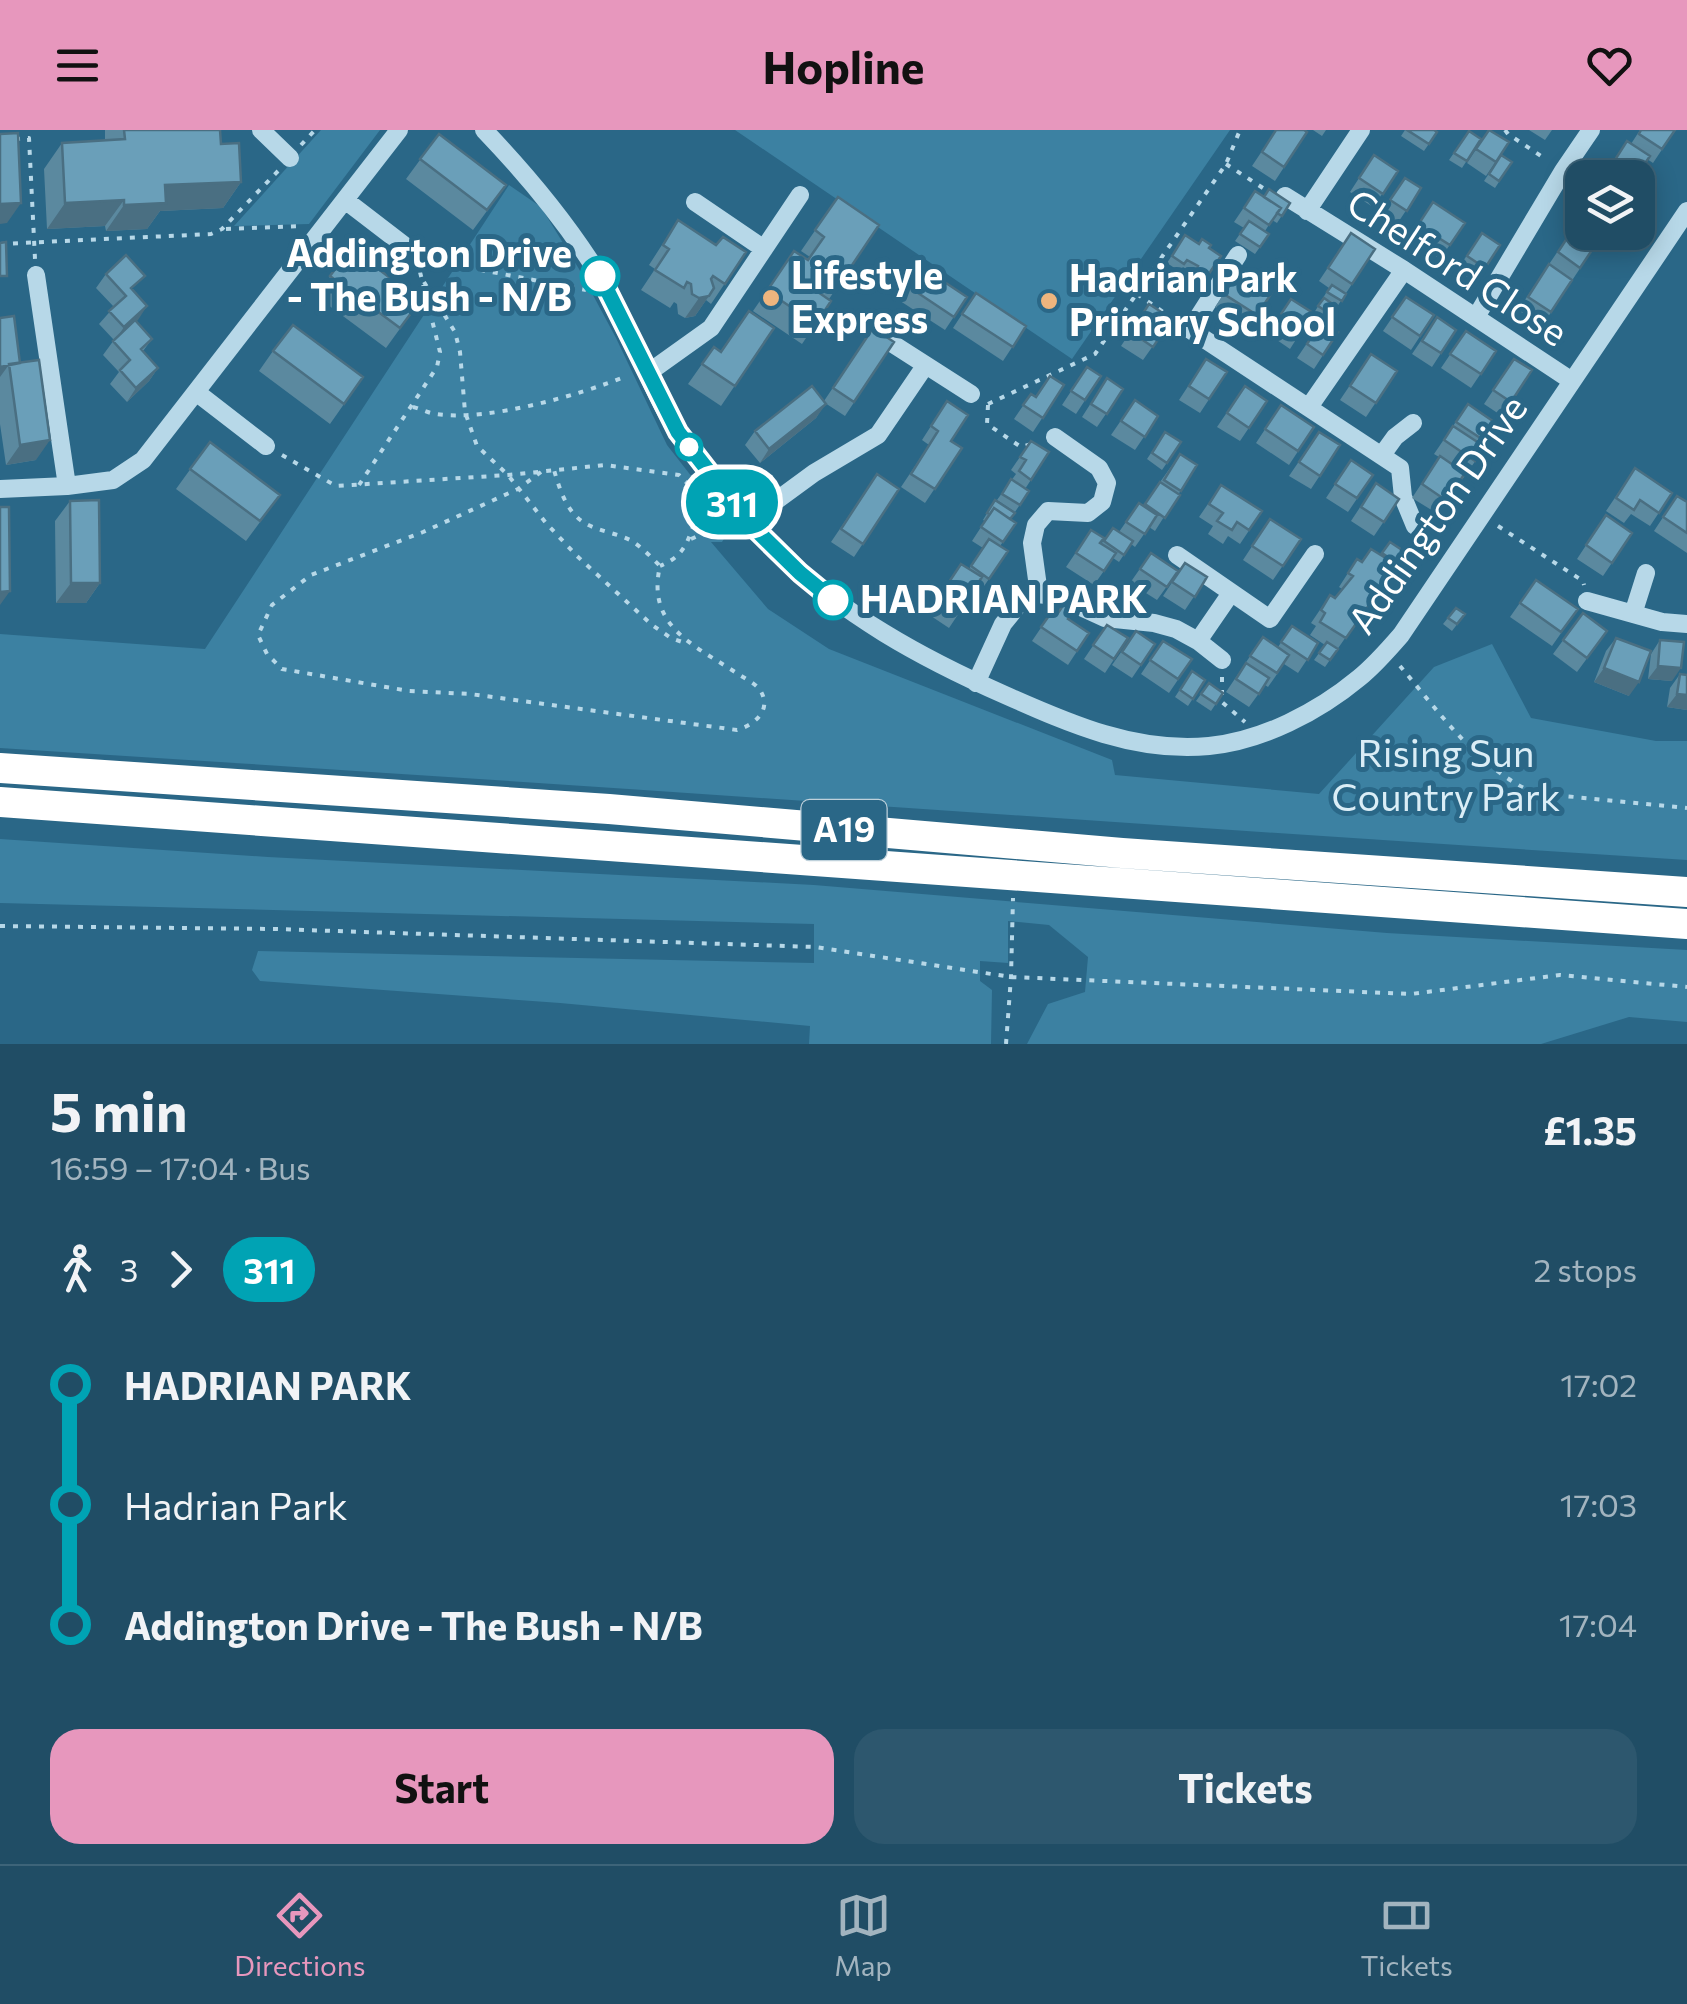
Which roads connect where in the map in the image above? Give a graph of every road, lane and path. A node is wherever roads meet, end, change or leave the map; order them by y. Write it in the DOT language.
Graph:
graph roads {
  1 [pos="261,130"];
  2 [pos="315,130"];
  3 [pos="398,130"];
  4 [pos="484,130"];
  5 [pos="1240,130"];
  6 [pos="1361,130"];
  7 [pos="1505,130"];
  8 [pos="1591,130"];
  9 [pos="14,139"];
  10 [pos="290,158"];
  11 [pos="1226,164"];
  12 [pos="1563,171"];
  13 [pos="800,195"];
  14 [pos="1284,196"];
  15 [pos="345,200"];
  16 [pos="695,202"];
  17 [pos="1307,211"];
  18 [pos="1687,211"];
  19 [pos="326,225"];
  20 [pos="222,229"];
  21 [pos="35,243"];
  22 [pos="0,244"];
  23 [pos="764,250"];
  24 [pos="414,253"];
  25 [pos="1238,255"];
  26 [pos="1404,270"];
  27 [pos="36,275"];
  28 [pos="424,282"];
  29 [pos="1137,294"];
  30 [pos="611,295"];
  31 [pos="1476,317"];
  32 [pos="1186,328"];
  33 [pos="882,337"];
  34 [pos="925,366"];
  35 [pos="647,371"];
  36 [pos="1572,381"];
  37 [pos="196,392"];
  38 [pos="972,394"];
  39 [pos="412,407"];
  40 [pos="1309,408"];
  41 [pos="466,415"];
  42 [pos="1414,423"];
  43 [pos="1055,437"];
  44 [pos="266,446"];
  45 [pos="1382,455"];
  46 [pos="554,470"];
  47 [pos="541,472"];
  48 [pos="508,476"];
  49 [pos="359,484"];
  50 [pos="67,486"];
  51 [pos="0,488"];
  52 [pos="518,489"];
  53 [pos="1482,515"];
  54 [pos="1415,526"];
  55 [pos="753,528"];
  56 [pos="691,539"];
  57 [pos="1314,554"];
  58 [pos="1176,555"];
  59 [pos="660,566"];
  60 [pos="1646,574"];
  61 [pos="1231,593"];
  62 [pos="1039,594"];
  63 [pos="1588,601"];
  64 [pos="1634,614"];
  65 [pos="1687,624"];
  66 [pos="1198,641"];
  67 [pos="689,645"];
  68 [pos="1387,650"];
  69 [pos="1222,660"];
  70 [pos="976,682"];
  71 [pos="1259,736"];
  72 [pos="0,768"];
  73 [pos="0,802"];
  74 [pos="1687,808"];
  75 [pos="1687,892"];
  76 [pos="1013,898"];
  77 [pos="1687,924"];
  78 [pos="0,926"];
  79 [pos="1011,977"];
  80 [pos="1687,986"];
  81 [pos="1006,1044"];
  1 -- 10 [label="street"];
  2 -- 10 [label="path"];
  3 -- 15 [label="street"];
  4 -- 30 [label="street, Addington Drive"];
  5 -- 11 [label="path"];
  6 -- 17 [label="street, Chelford Close"];
  7 -- 12 [label="path"];
  8 -- 12 [label="street"];
  9 -- 21 [label="path"];
  10 -- 20 [label="path"];
  11 -- 14 [label="path"];
  11 -- 29 [label="path"];
  12 -- 31 [label="street"];
  13 -- 23 [label="street"];
  14 -- 17 [label="street, Chelford Close"];
  15 -- 19 [label="street"];
  15 -- 24 [label="street"];
  16 -- 23 [label="street"];
  17 -- 26 [label="street, Chelford Close"];
  18 -- 36 [label="street, Addington Drive"];
  19 -- 20 [label="path"];
  19 -- 37 [label="street"];
  20 -- 21 [label="path"];
  21 -- 22 [label="path"];
  21 -- 27 [label="path"];
  23 -- 35 [label="street"];
  24 -- 28 [label="path"];
  24 -- 30 [label="path"];
  25 -- 32 [label="street"];
  26 -- 31 [label="street, Chelford Close"];
  26 -- 40 [label="street"];
  27 -- 50 [label="street"];
  28 -- 39 [label="path"];
  28 -- 41 [label="path"];
  29 -- 32 [label="path"];
  29 -- 43 [label="path"];
  30 -- 35 [label="street, Addington Drive"];
  31 -- 36 [label="street, Chelford Close"];
  32 -- 40 [label="street"];
  33 -- 34 [label="street"];
  34 -- 38 [label="street"];
  34 -- 55 [label="street"];
  35 -- 41 [label="path"];
  35 -- 55 [label="street, Addington Drive"];
  36 -- 53 [label="street, Addington Drive"];
  37 -- 44 [label="street"];
  37 -- 50 [label="street"];
  39 -- 41 [label="path"];
  39 -- 49 [label="path"];
  40 -- 45 [label="street"];
  41 -- 48 [label="path"];
  42 -- 45 [label="street"];
  43 -- 62 [label="street"];
  44 -- 49 [label="path"];
  45 -- 54 [label="street"];
  46 -- 47 [label="path"];
  46 -- 56 [label="path"];
  46 -- 59 [label="path"];
  47 -- 48 [label="path"];
  47 -- 52 [label="path"];
  48 -- 49 [label="path"];
  48 -- 52 [label="path"];
  50 -- 51 [label="street"];
  52 -- 67 [label="path"];
  52 -- 67 [label="path"];
  53 -- 63 [label="path"];
  53 -- 68 [label="street, Addington Drive"];
  55 -- 56 [label="path"];
  55 -- 70 [label="street, Addington Drive"];
  56 -- 59 [label="path"];
  57 -- 61 [label="street"];
  58 -- 61 [label="street"];
  59 -- 67 [label="path"];
  60 -- 64 [label="street"];
  61 -- 66 [label="street"];
  62 -- 66 [label="street"];
  62 -- 70 [label="street"];
  63 -- 64 [label="street"];
  64 -- 65 [label="street"];
  66 -- 69 [label="street"];
  68 -- 71 [label="street, Addington Drive"];
  68 -- 74 [label="path"];
  69 -- 71 [label="path"];
  70 -- 71 [label="street, Addington Drive"];
  72 -- 75 [label="highway, A19"];
  73 -- 77 [label="highway, A19"];
  76 -- 79 [label="path"];
  78 -- 79 [label="path"];
  79 -- 80 [label="path"];
  79 -- 81 [label="path"];
}
